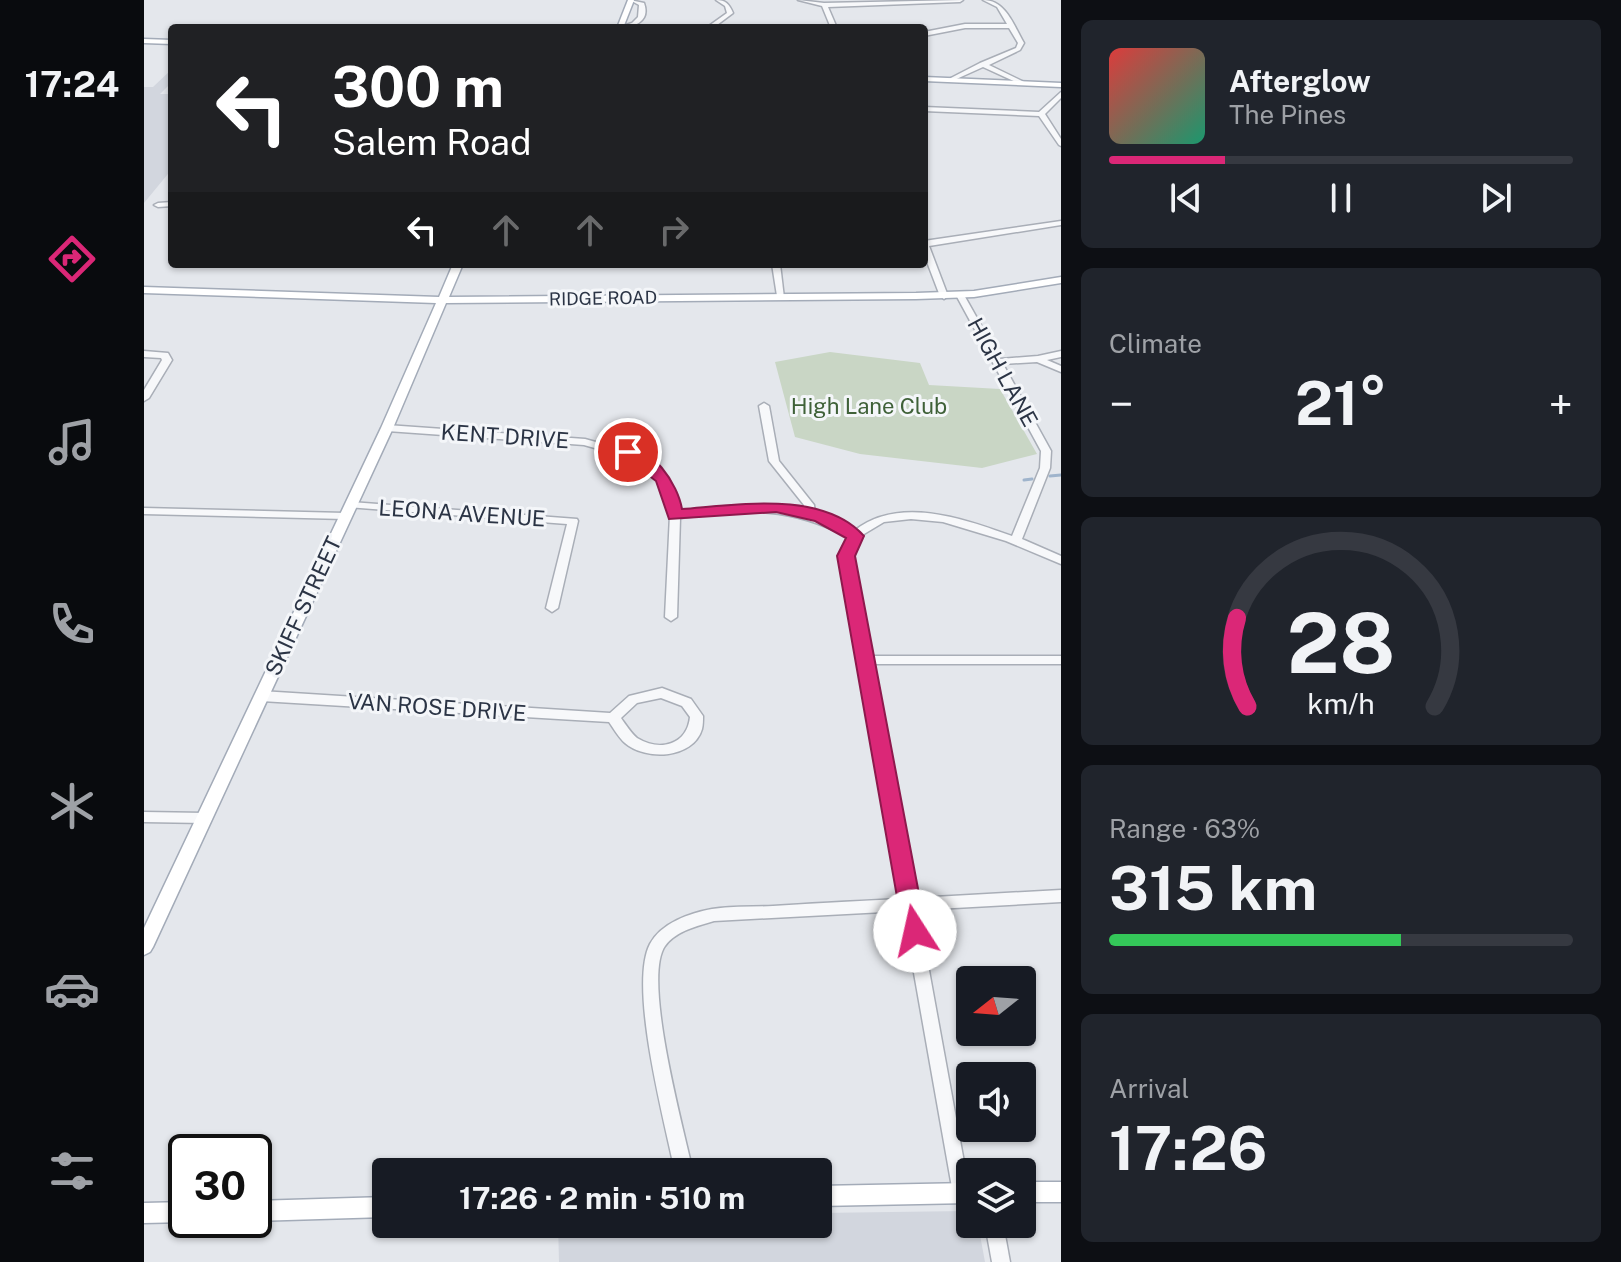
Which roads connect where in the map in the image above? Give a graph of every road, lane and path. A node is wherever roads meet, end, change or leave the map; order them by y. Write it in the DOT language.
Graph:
graph roads {
  1 [pos="632,0"];
  2 [pos="719,0"];
  3 [pos="801,0"];
  4 [pos="960,0"];
  5 [pos="986,0"];
  6 [pos="1004,0"];
  7 [pos="996,3"];
  8 [pos="824,5"];
  9 [pos="622,24"];
  10 [pos="634,24"];
  11 [pos="715,24"];
  12 [pos="832,24"];
  13 [pos="1011,26"];
  14 [pos="928,33"];
  15 [pos="144,41"];
  16 [pos="168,42"];
  17 [pos="982,64"];
  18 [pos="928,79"];
  19 [pos="950,80"];
  20 [pos="1022,83"];
  21 [pos="1061,85"];
  22 [pos="1061,94"];
  23 [pos="928,109"];
  24 [pos="1041,114"];
  25 [pos="1061,144"];
  26 [pos="168,204"];
  27 [pos="158,205"];
  28 [pos="1061,223"];
  29 [pos="928,242"];
  30 [pos="928,254"];
  31 [pos="456,268"];
  32 [pos="777,268"];
  33 [pos="1061,280"];
  34 [pos="144,290"];
  35 [pos="960,295"];
  36 [pos="781,296"];
  37 [pos="944,296"];
  38 [pos="442,300"];
  39 [pos="144,354"];
  40 [pos="1061,354"];
  41 [pos="1038,359"];
  42 [pos="998,362"];
  43 [pos="1061,369"];
  44 [pos="144,398"];
  45 [pos="764,406"];
  46 [pos="387,428"];
  47 [pos="1046,451"];
  48 [pos="1061,457"];
  49 [pos="144,511"];
  50 [pos="348,511"];
  51 [pos="810,513"];
  52 [pos="675,515"];
  53 [pos="855,536"];
  54 [pos="1016,540"];
  55 [pos="1061,560"];
  56 [pos="552,608"];
  57 [pos="671,617"];
  58 [pos="866,660"];
  59 [pos="1061,660"];
  60 [pos="261,696"];
  61 [pos="613,718"];
  62 [pos="144,817"];
  63 [pos="205,818"];
  64 [pos="1061,896"];
  65 [pos="909,902"];
  66 [pos="144,947"];
  67 [pos="681,1158"];
  68 [pos="959,1158"];
  69 [pos="1036,1192"];
  70 [pos="1061,1192"];
  71 [pos="956,1193"];
  72 [pos="832,1196"];
  73 [pos="372,1207"];
  74 [pos="272,1210"];
  75 [pos="168,1212"];
  76 [pos="144,1213"];
  77 [pos="997,1238"];
  78 [pos="1001,1262"];
  1 -- 9 [label="main road"];
  1 -- 10 [label="street"];
  2 -- 11 [label="street"];
  3 -- 8 [label="street"];
  4 -- 8 [label="street"];
  5 -- 7 [label="street"];
  6 -- 7 [label="street"];
  7 -- 13 [label="street"];
  8 -- 12 [label="street"];
  13 -- 14 [label="street"];
  13 -- 17 [label="street"];
  15 -- 16 [label="main road"];
  17 -- 19 [label="street"];
  17 -- 20 [label="street"];
  18 -- 19 [label="main road"];
  19 -- 20 [label="main road"];
  20 -- 21 [label="main road"];
  22 -- 24 [label="street"];
  23 -- 24 [label="street"];
  24 -- 25 [label="street"];
  26 -- 27 [label="street"];
  28 -- 29 [label="street"];
  30 -- 37 [label="street"];
  31 -- 38 [label="main road, SKIFF STREET"];
  32 -- 36 [label="street"];
  33 -- 35 [label="main road, RIDGE ROAD"];
  34 -- 38 [label="main road, RIDGE ROAD"];
  35 -- 37 [label="main road, RIDGE ROAD"];
  35 -- 42 [label="street, HIGH LANE"];
  36 -- 37 [label="main road, RIDGE ROAD"];
  36 -- 38 [label="main road, RIDGE ROAD"];
  38 -- 46 [label="main road, SKIFF STREET"];
  39 -- 44 [label="street"];
  40 -- 41 [label="street"];
  41 -- 42 [label="street"];
  41 -- 43 [label="street"];
  42 -- 47 [label="street, HIGH LANE"];
  45 -- 51 [label="street"];
  46 -- 50 [label="main road, SKIFF STREET"];
  46 -- 52 [label="street, KENT DRIVE"];
  47 -- 48 [label="street"];
  47 -- 54 [label="street, HIGH LANE"];
  49 -- 50 [label="street, LEONA AVENUE"];
  50 -- 56 [label="street, LEONA AVENUE"];
  50 -- 60 [label="main road, SKIFF STREET"];
  51 -- 52 [label="street"];
  51 -- 53 [label="street"];
  52 -- 57 [label="street, KENT DRIVE"];
  53 -- 54 [label="street"];
  53 -- 58 [label="street"];
  54 -- 55 [label="street"];
  58 -- 59 [label="street"];
  58 -- 65 [label="street"];
  60 -- 61 [label="street, VAN ROSE DRIVE"];
  60 -- 63 [label="main road, SKIFF STREET"];
  61 -- 61 [label="street"];
  62 -- 63 [label="street"];
  63 -- 66 [label="main road, SKIFF STREET"];
  64 -- 65 [label="street"];
  65 -- 67 [label="street"];
  65 -- 68 [label="street"];
  69 -- 70 [label="main road"];
  71 -- 72 [label="main road"];
  73 -- 74 [label="main road"];
  75 -- 76 [label="main road"];
  77 -- 78 [label="street"];
}
